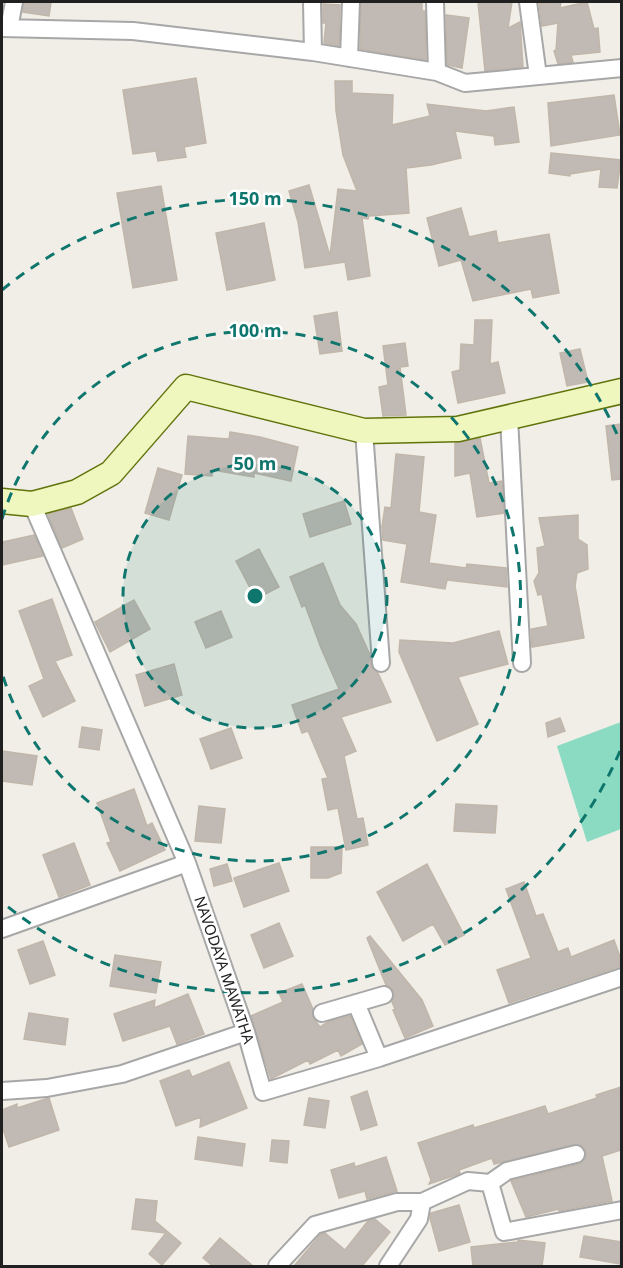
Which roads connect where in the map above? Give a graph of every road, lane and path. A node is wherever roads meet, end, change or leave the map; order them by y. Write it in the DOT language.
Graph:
graph roads {
  1 [pos="14,2"];
  2 [pos="312,2"];
  3 [pos="351,2"];
  4 [pos="435,2"];
  5 [pos="528,2"];
  6 [pos="5,28"];
  7 [pos="313,52"];
  8 [pos="349,58"];
  9 [pos="621,68"];
  10 [pos="437,72"];
  11 [pos="538,76"];
  12 [pos="621,391"];
  13 [pos="509,418"];
  14 [pos="364,431"];
  15 [pos="2,501"];
  16 [pos="32,504"];
  17 [pos="381,663"];
  18 [pos="522,663"];
  19 [pos="187,863"];
  20 [pos="2,929"];
  21 [pos="621,977"];
  22 [pos="384,995"];
  23 [pos="356,1003"];
  24 [pos="322,1013"];
  25 [pos="246,1032"];
  26 [pos="379,1058"];
  27 [pos="2,1091"];
  28 [pos="576,1154"];
  29 [pos="490,1183"];
  30 [pos="422,1202"];
  31 [pos="621,1210"];
  32 [pos="277,1266"];
  33 [pos="388,1266"];
  1 -- 6 [label="street"];
  2 -- 7 [label="street"];
  3 -- 8 [label="street"];
  4 -- 10 [label="street"];
  5 -- 11 [label="street"];
  6 -- 7 [label="street"];
  7 -- 8 [label="street"];
  8 -- 10 [label="street"];
  9 -- 11 [label="street"];
  10 -- 11 [label="street"];
  12 -- 13 [label="street"];
  13 -- 14 [label="street"];
  13 -- 18 [label="street"];
  14 -- 16 [label="street"];
  14 -- 17 [label="street"];
  15 -- 16 [label="street"];
  16 -- 19 [label="street, NAVODAYA MAWATHA"];
  19 -- 20 [label="street"];
  19 -- 25 [label="street, NAVODAYA MAWATHA"];
  21 -- 26 [label="street, NAVODAYA MAWATHA"];
  22 -- 23 [label="street"];
  23 -- 24 [label="street"];
  23 -- 26 [label="street"];
  25 -- 26 [label="street, NAVODAYA MAWATHA"];
  25 -- 27 [label="street"];
  28 -- 29 [label="street"];
  29 -- 30 [label="street"];
  29 -- 31 [label="street"];
  30 -- 32 [label="street"];
  30 -- 33 [label="street"];
}
